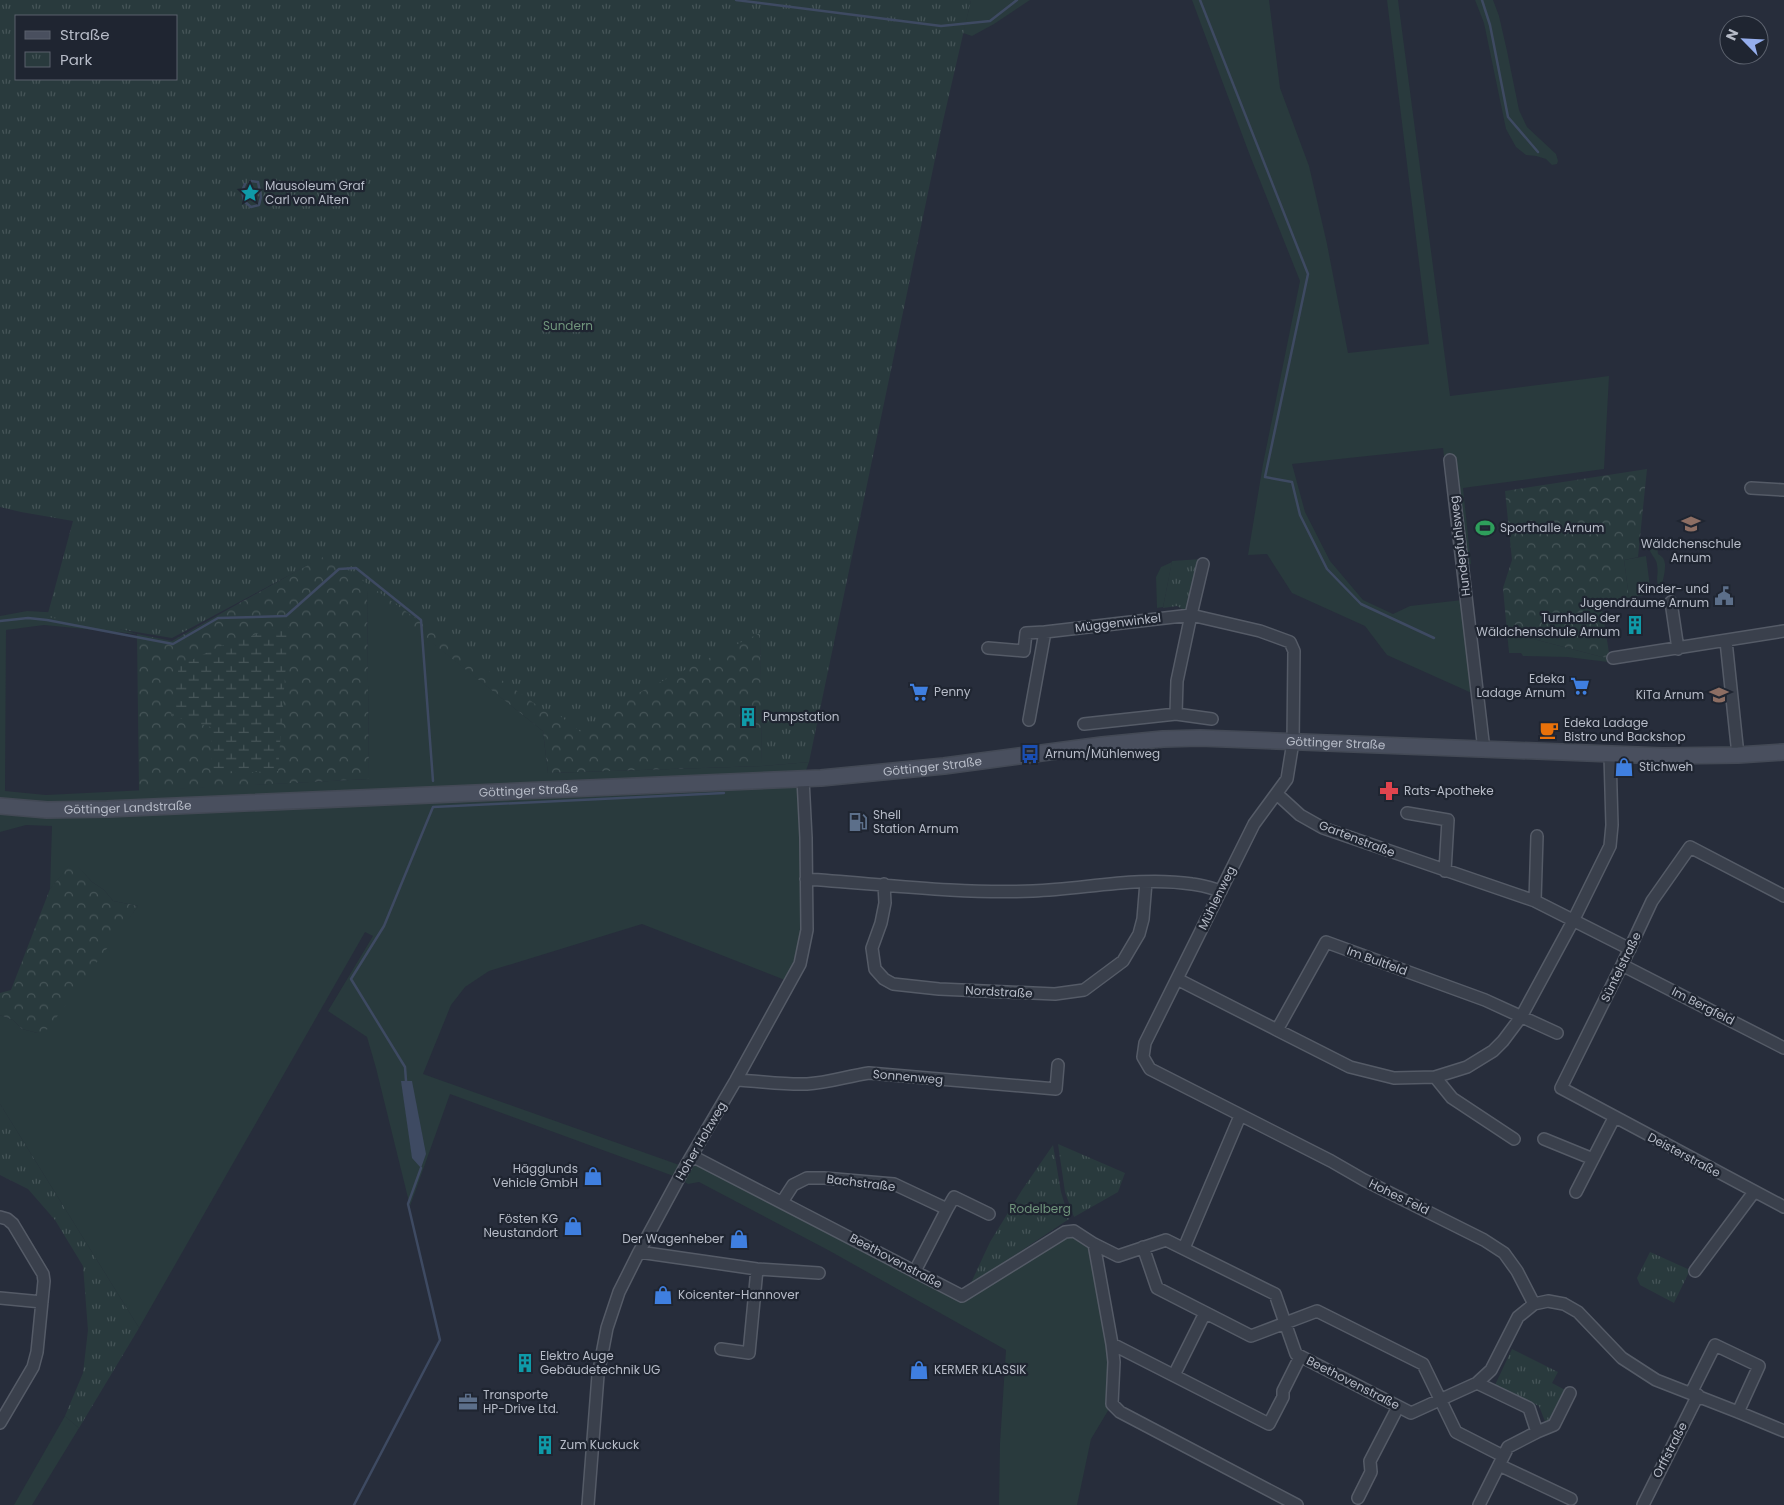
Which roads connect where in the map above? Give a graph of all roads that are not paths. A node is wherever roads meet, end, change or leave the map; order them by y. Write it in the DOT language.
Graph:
graph roads {
  1 [pos="1450,460"];
  2 [pos="1751,488"];
  3 [pos="1784,490"];
  4 [pos="1203,564"];
  5 [pos="1671,602"];
  6 [pos="1191,614"];
  7 [pos="1784,631"];
  8 [pos="1045,632"];
  9 [pos="1726,641"];
  10 [pos="988,648"];
  11 [pos="1678,649"];
  12 [pos="1024,651"];
  13 [pos="1041,653"];
  14 [pos="1613,658"];
  15 [pos="1176,714"];
  16 [pos="1212,719"];
  17 [pos="1029,720"];
  18 [pos="1084,724"];
  19 [pos="1293,742"];
  20 [pos="1484,750"];
  21 [pos="1784,752"];
  22 [pos="1610,755"];
  23 [pos="1738,755"];
  24 [pos="804,779"];
  25 [pos="1277,794"];
  26 [pos="254,803"];
  27 [pos="0,806"];
  28 [pos="1407,813"];
  29 [pos="1537,836"];
  30 [pos="1445,871"];
  31 [pos="806,879"];
  32 [pos="1146,882"];
  33 [pos="884,884"];
  34 [pos="1221,891"];
  35 [pos="1784,896"];
  36 [pos="1535,901"];
  37 [pos="1573,921"];
  38 [pos="1630,949"];
  39 [pos="1622,965"];
  40 [pos="1177,979"];
  41 [pos="1521,1017"];
  42 [pos="1277,1030"];
  43 [pos="1557,1033"];
  44 [pos="1784,1048"];
  45 [pos="1143,1058"];
  46 [pos="1058,1065"];
  47 [pos="1435,1077"];
  48 [pos="736,1080"];
  49 [pos="1564,1090"];
  50 [pos="1240,1116"];
  51 [pos="1614,1118"];
  52 [pos="1514,1139"];
  53 [pos="1544,1139"];
  54 [pos="692,1156"];
  55 [pos="1593,1159"];
  56 [pos="1576,1192"];
  57 [pos="1754,1192"];
  58 [pos="782,1202"];
  59 [pos="1784,1207"];
  60 [pos="947,1209"];
  61 [pos="989,1214"];
  62 [pos="0,1217"];
  63 [pos="1094,1244"];
  64 [pos="1143,1246"];
  65 [pos="1184,1248"];
  66 [pos="639,1252"];
  67 [pos="757,1269"];
  68 [pos="915,1271"];
  69 [pos="1695,1271"];
  70 [pos="819,1273"];
  71 [pos="0,1298"];
  72 [pos="42,1302"];
  73 [pos="1534,1304"];
  74 [pos="1205,1313"];
  75 [pos="1285,1323"];
  76 [pos="1112,1344"];
  77 [pos="721,1349"];
  78 [pos="1300,1357"];
  79 [pos="1174,1375"];
  80 [pos="1477,1383"];
  81 [pos="1570,1393"];
  82 [pos="1695,1394"];
  83 [pos="1440,1399"];
  84 [pos="1398,1407"];
  85 [pos="1738,1412"];
  86 [pos="0,1423"];
  87 [pos="1784,1431"];
  88 [pos="1537,1432"];
  89 [pos="1501,1460"];
  90 [pos="1358,1498"];
  91 [pos="1571,1499"];
  92 [pos="588,1505"];
  93 [pos="1297,1505"];
  94 [pos="1479,1505"];
  95 [pos="1643,1505"];
  1 -- 20 [label="street, Hundepfuhlsweg"];
  2 -- 3 [label="street"];
  4 -- 6 [label="street"];
  5 -- 11 [label="street"];
  6 -- 8 [label="street, Müggenwinkel"];
  6 -- 15 [label="street"];
  6 -- 19 [label="street, Müggenwinkel"];
  7 -- 9 [label="street"];
  8 -- 12 [label="street, Müggenwinkel"];
  8 -- 13 [label="street"];
  9 -- 11 [label="street"];
  9 -- 23 [label="street"];
  10 -- 12 [label="street"];
  11 -- 14 [label="street"];
  12 -- 13 [label="street"];
  13 -- 17 [label="street"];
  15 -- 16 [label="street"];
  15 -- 18 [label="street"];
  19 -- 20 [label="street, Göttinger Straße"];
  19 -- 24 [label="street, Göttinger Straße"];
  19 -- 25 [label="street, Mühlenweg"];
  20 -- 22 [label="street, Göttinger Straße"];
  21 -- 23 [label="street, Göttinger Straße"];
  22 -- 23 [label="street, Göttinger Straße"];
  22 -- 37 [label="street"];
  24 -- 26 [label="street, Göttinger Straße"];
  24 -- 31 [label="street, Hoher Holzweg"];
  25 -- 30 [label="street, Gartenstraße"];
  25 -- 34 [label="street, Mühlenweg"];
  26 -- 27 [label="street, Göttinger Landstraße"];
  28 -- 30 [label="street"];
  29 -- 36 [label="street"];
  30 -- 36 [label="street, Gartenstraße"];
  31 -- 33 [label="street"];
  31 -- 48 [label="street, Hoher Holzweg"];
  32 -- 33 [label="street"];
  32 -- 33 [label="street, Nordstraße"];
  32 -- 34 [label="street"];
  34 -- 40 [label="street, Mühlenweg"];
  35 -- 38 [label="street, Süntelstraße"];
  36 -- 37 [label="street, Gartenstraße"];
  37 -- 38 [label="street, Gartenstraße"];
  37 -- 41 [label="street"];
  38 -- 39 [label="street, Süntelstraße"];
  39 -- 44 [label="street, Im Bergfeld"];
  39 -- 49 [label="street, Süntelstraße"];
  40 -- 42 [label="street"];
  40 -- 45 [label="street, Mühlenweg"];
  41 -- 42 [label="street, Im Bultfeld"];
  41 -- 43 [label="street, Im Bultfeld"];
  41 -- 47 [label="street"];
  42 -- 47 [label="street"];
  45 -- 50 [label="street, Hohes Feld"];
  46 -- 48 [label="street, Sonnenweg"];
  47 -- 52 [label="street"];
  48 -- 54 [label="street, Hoher Holzweg"];
  49 -- 51 [label="street, Deisterstraße"];
  50 -- 65 [label="street"];
  50 -- 73 [label="street, Hohes Feld"];
  51 -- 55 [label="street"];
  51 -- 57 [label="street, Deisterstraße"];
  53 -- 55 [label="street"];
  54 -- 58 [label="street, Beethovenstraße"];
  54 -- 66 [label="street, Hoher Holzweg"];
  55 -- 56 [label="street"];
  57 -- 59 [label="street, Deisterstraße"];
  57 -- 69 [label="street"];
  58 -- 60 [label="street, Bachstraße"];
  58 -- 68 [label="street, Beethovenstraße"];
  60 -- 61 [label="street"];
  60 -- 68 [label="street"];
  62 -- 72 [label="street"];
  63 -- 64 [label="street, Beethovenstraße"];
  63 -- 68 [label="street, Beethovenstraße"];
  63 -- 76 [label="street"];
  64 -- 65 [label="street, Beethovenstraße"];
  64 -- 74 [label="street"];
  65 -- 75 [label="street, Beethovenstraße"];
  66 -- 67 [label="street"];
  66 -- 92 [label="street, Hoher Holzweg"];
  67 -- 70 [label="street"];
  67 -- 77 [label="street"];
  71 -- 72 [label="street"];
  72 -- 86 [label="street"];
  73 -- 80 [label="street, Beethovenstraße"];
  73 -- 82 [label="street"];
  74 -- 75 [label="street"];
  74 -- 79 [label="street"];
  75 -- 78 [label="street, Beethovenstraße"];
  75 -- 83 [label="street"];
  76 -- 79 [label="street"];
  76 -- 93 [label="street"];
  78 -- 79 [label="street"];
  78 -- 84 [label="street, Beethovenstraße"];
  80 -- 83 [label="street, Beethovenstraße"];
  80 -- 88 [label="street"];
  81 -- 88 [label="street"];
  82 -- 85 [label="street"];
  82 -- 85 [label="street, Orffstraße"];
  82 -- 95 [label="street, Orffstraße"];
  83 -- 84 [label="street, Beethovenstraße"];
  83 -- 89 [label="street"];
  84 -- 90 [label="street"];
  85 -- 87 [label="street"];
  88 -- 89 [label="street"];
  89 -- 91 [label="street"];
  89 -- 94 [label="street"];
}
